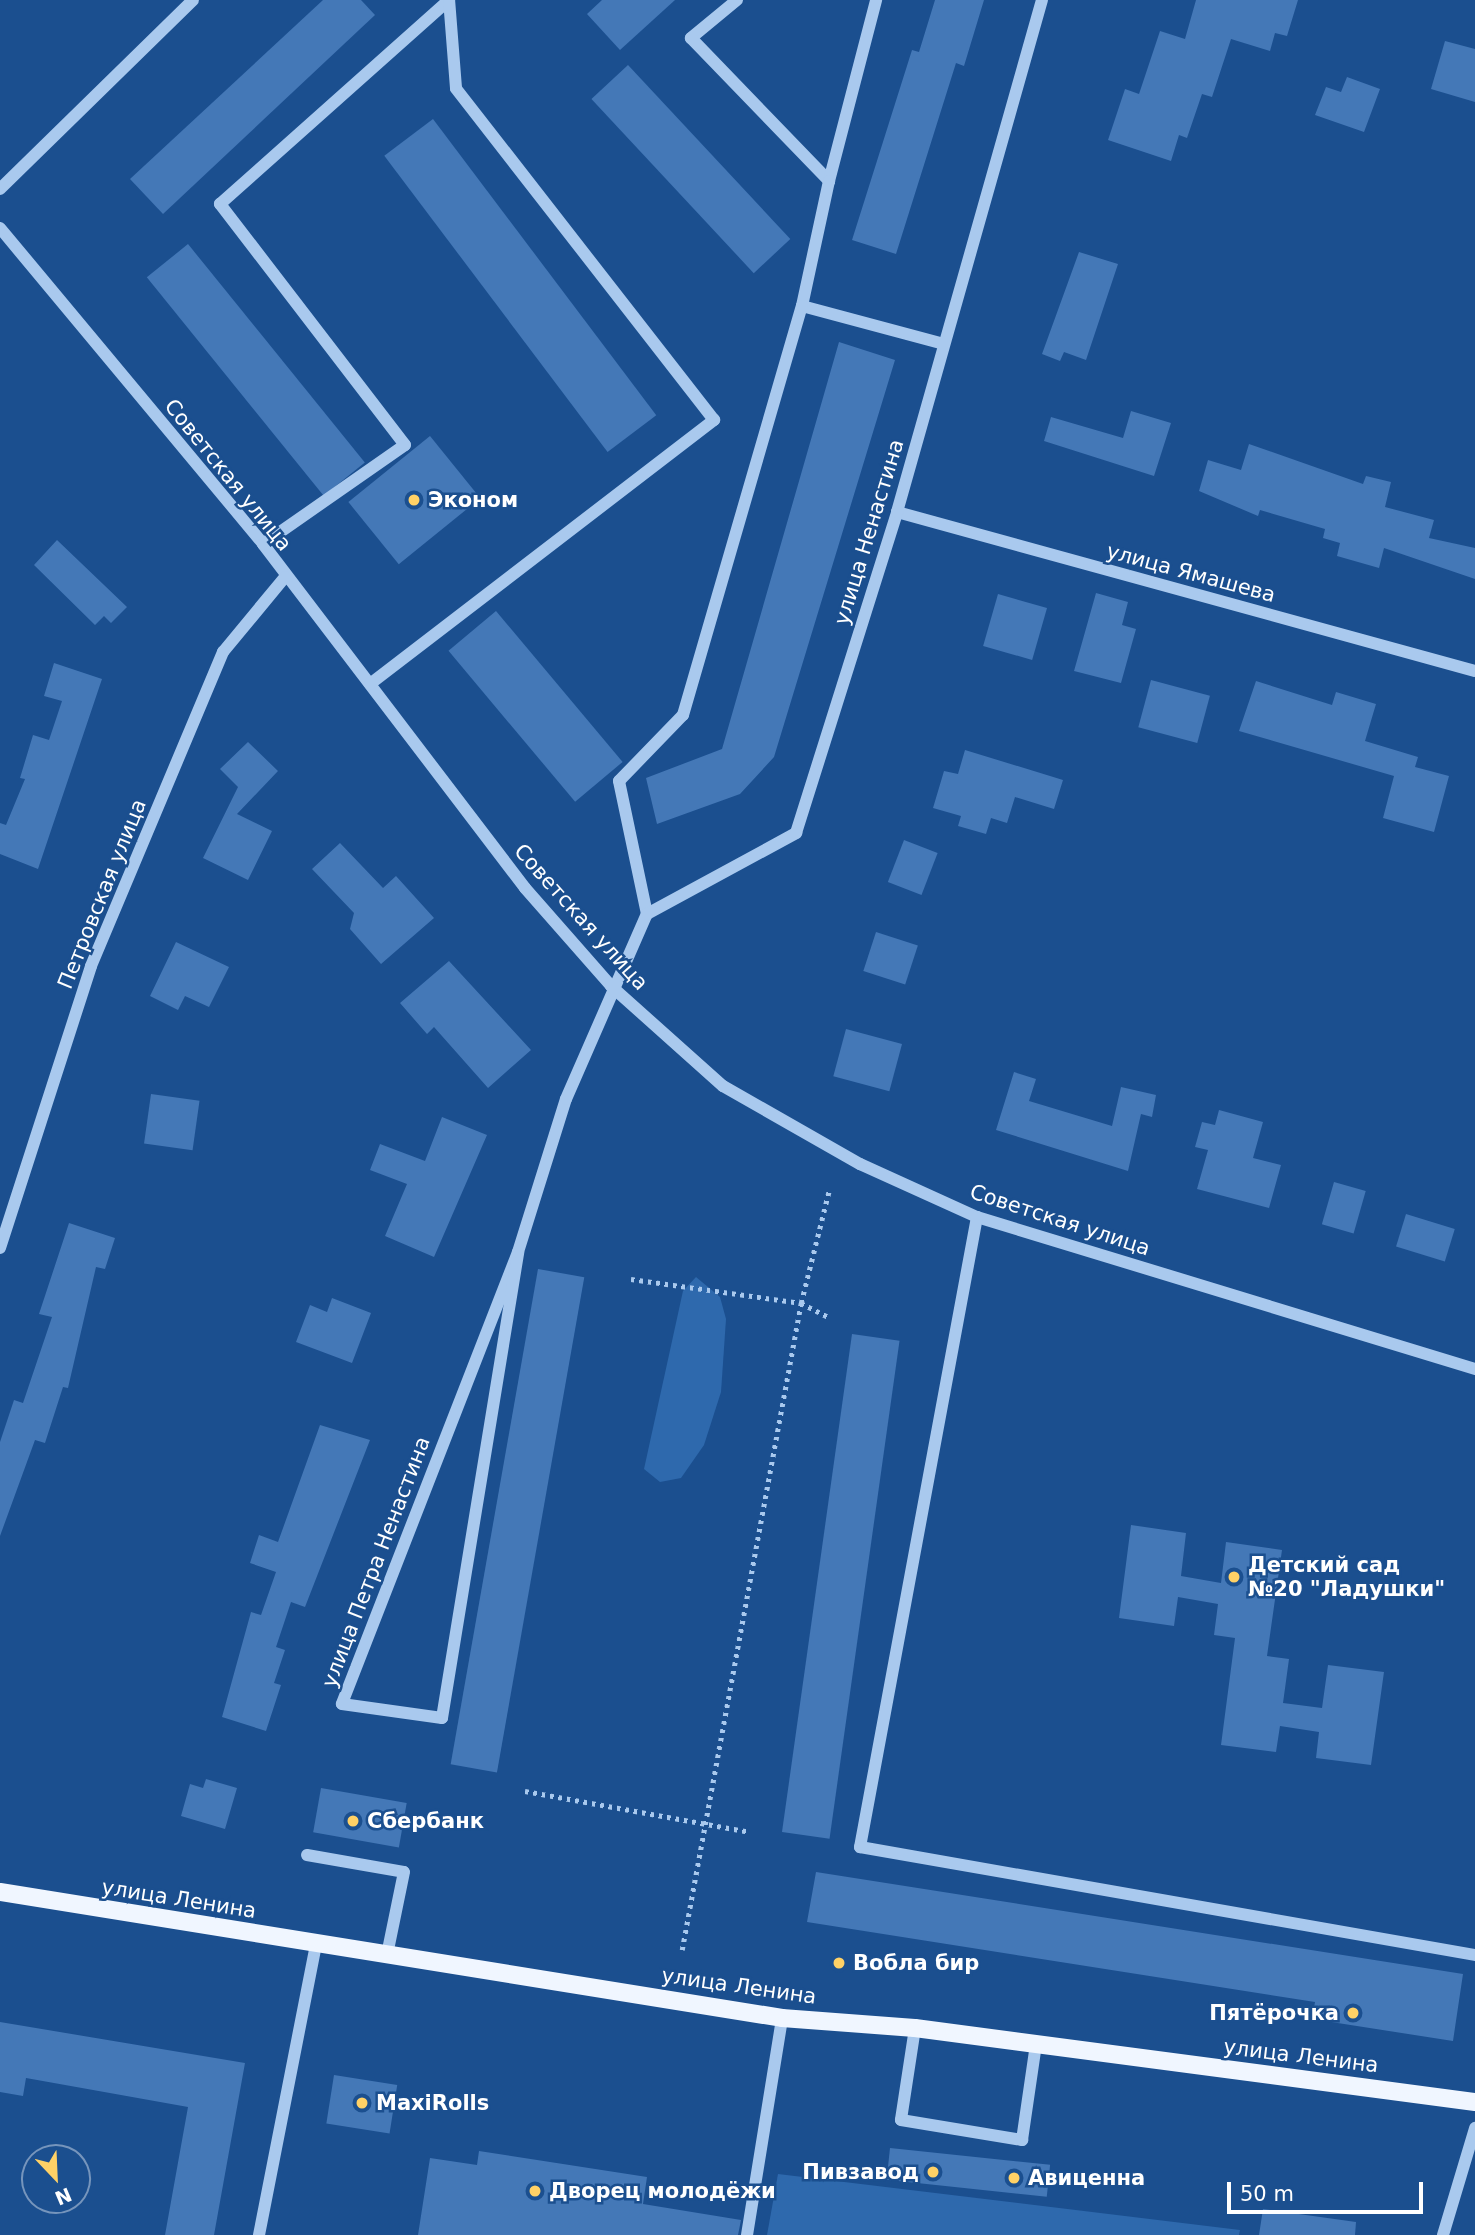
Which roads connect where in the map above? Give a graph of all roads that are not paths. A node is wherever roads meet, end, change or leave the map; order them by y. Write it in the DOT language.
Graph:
graph roads {
  1 [pos="193,0"];
  2 [pos="449,0"];
  3 [pos="737,0"];
  4 [pos="876,0"];
  5 [pos="1042,0"];
  6 [pos="829,181"];
  7 [pos="0,189"];
  8 [pos="0,228"];
  9 [pos="802,306"];
  10 [pos="944,344"];
  11 [pos="897,512"];
  12 [pos="262,544"];
  13 [pos="285,577"];
  14 [pos="1475,671"];
  15 [pos="370,684"];
  16 [pos="647,914"];
  17 [pos="611,986"];
  18 [pos="977,1217"];
  19 [pos="0,1248"];
  20 [pos="518,1252"];
  21 [pos="1475,1369"];
  22 [pos="307,1855"];
  23 [pos="0,1892"];
  24 [pos="316,1944"];
  25 [pos="387,1955"];
  26 [pos="1475,1955"];
  27 [pos="782,2018"];
  28 [pos="915,2028"];
  29 [pos="1036,2044"];
  30 [pos="1475,2102"];
  31 [pos="1475,2128"];
  32 [pos="259,2235"];
  33 [pos="747,2235"];
  34 [pos="1443,2235"];
  1 -- 7 [label="street"];
  2 -- 12 [label="street"];
  2 -- 15 [label="street"];
  3 -- 6 [label="street"];
  4 -- 6 [label="street"];
  5 -- 10 [label="street, улица Ненастина"];
  6 -- 9 [label="street"];
  8 -- 12 [label="street, Советская улица"];
  9 -- 10 [label="street"];
  9 -- 16 [label="street"];
  10 -- 11 [label="street, улица Ненастина"];
  11 -- 14 [label="street, улица Ямашева"];
  11 -- 16 [label="street, улица Ненастина"];
  12 -- 13 [label="street, Советская улица"];
  13 -- 15 [label="street, Советская улица"];
  13 -- 19 [label="street, Петровская улица"];
  15 -- 17 [label="street, Советская улица"];
  16 -- 17 [label="street"];
  17 -- 18 [label="street, Советская улица"];
  17 -- 20 [label="street, улица Петра Ненастина"];
  18 -- 21 [label="street, Советская улица"];
  18 -- 26 [label="street"];
  20 -- 20 [label="street, улица Петра Ненастина"];
  22 -- 25 [label="street"];
  23 -- 24 [label="main road, улица Ленина"];
  24 -- 25 [label="main road, улица Ленина"];
  24 -- 32 [label="street"];
  25 -- 27 [label="main road, улица Ленина"];
  27 -- 28 [label="main road, улица Ленина"];
  27 -- 33 [label="street"];
  28 -- 29 [label="main road, улица Ленина"];
  28 -- 29 [label="street"];
  29 -- 30 [label="main road, улица Ленина"];
  31 -- 34 [label="street"];
}
